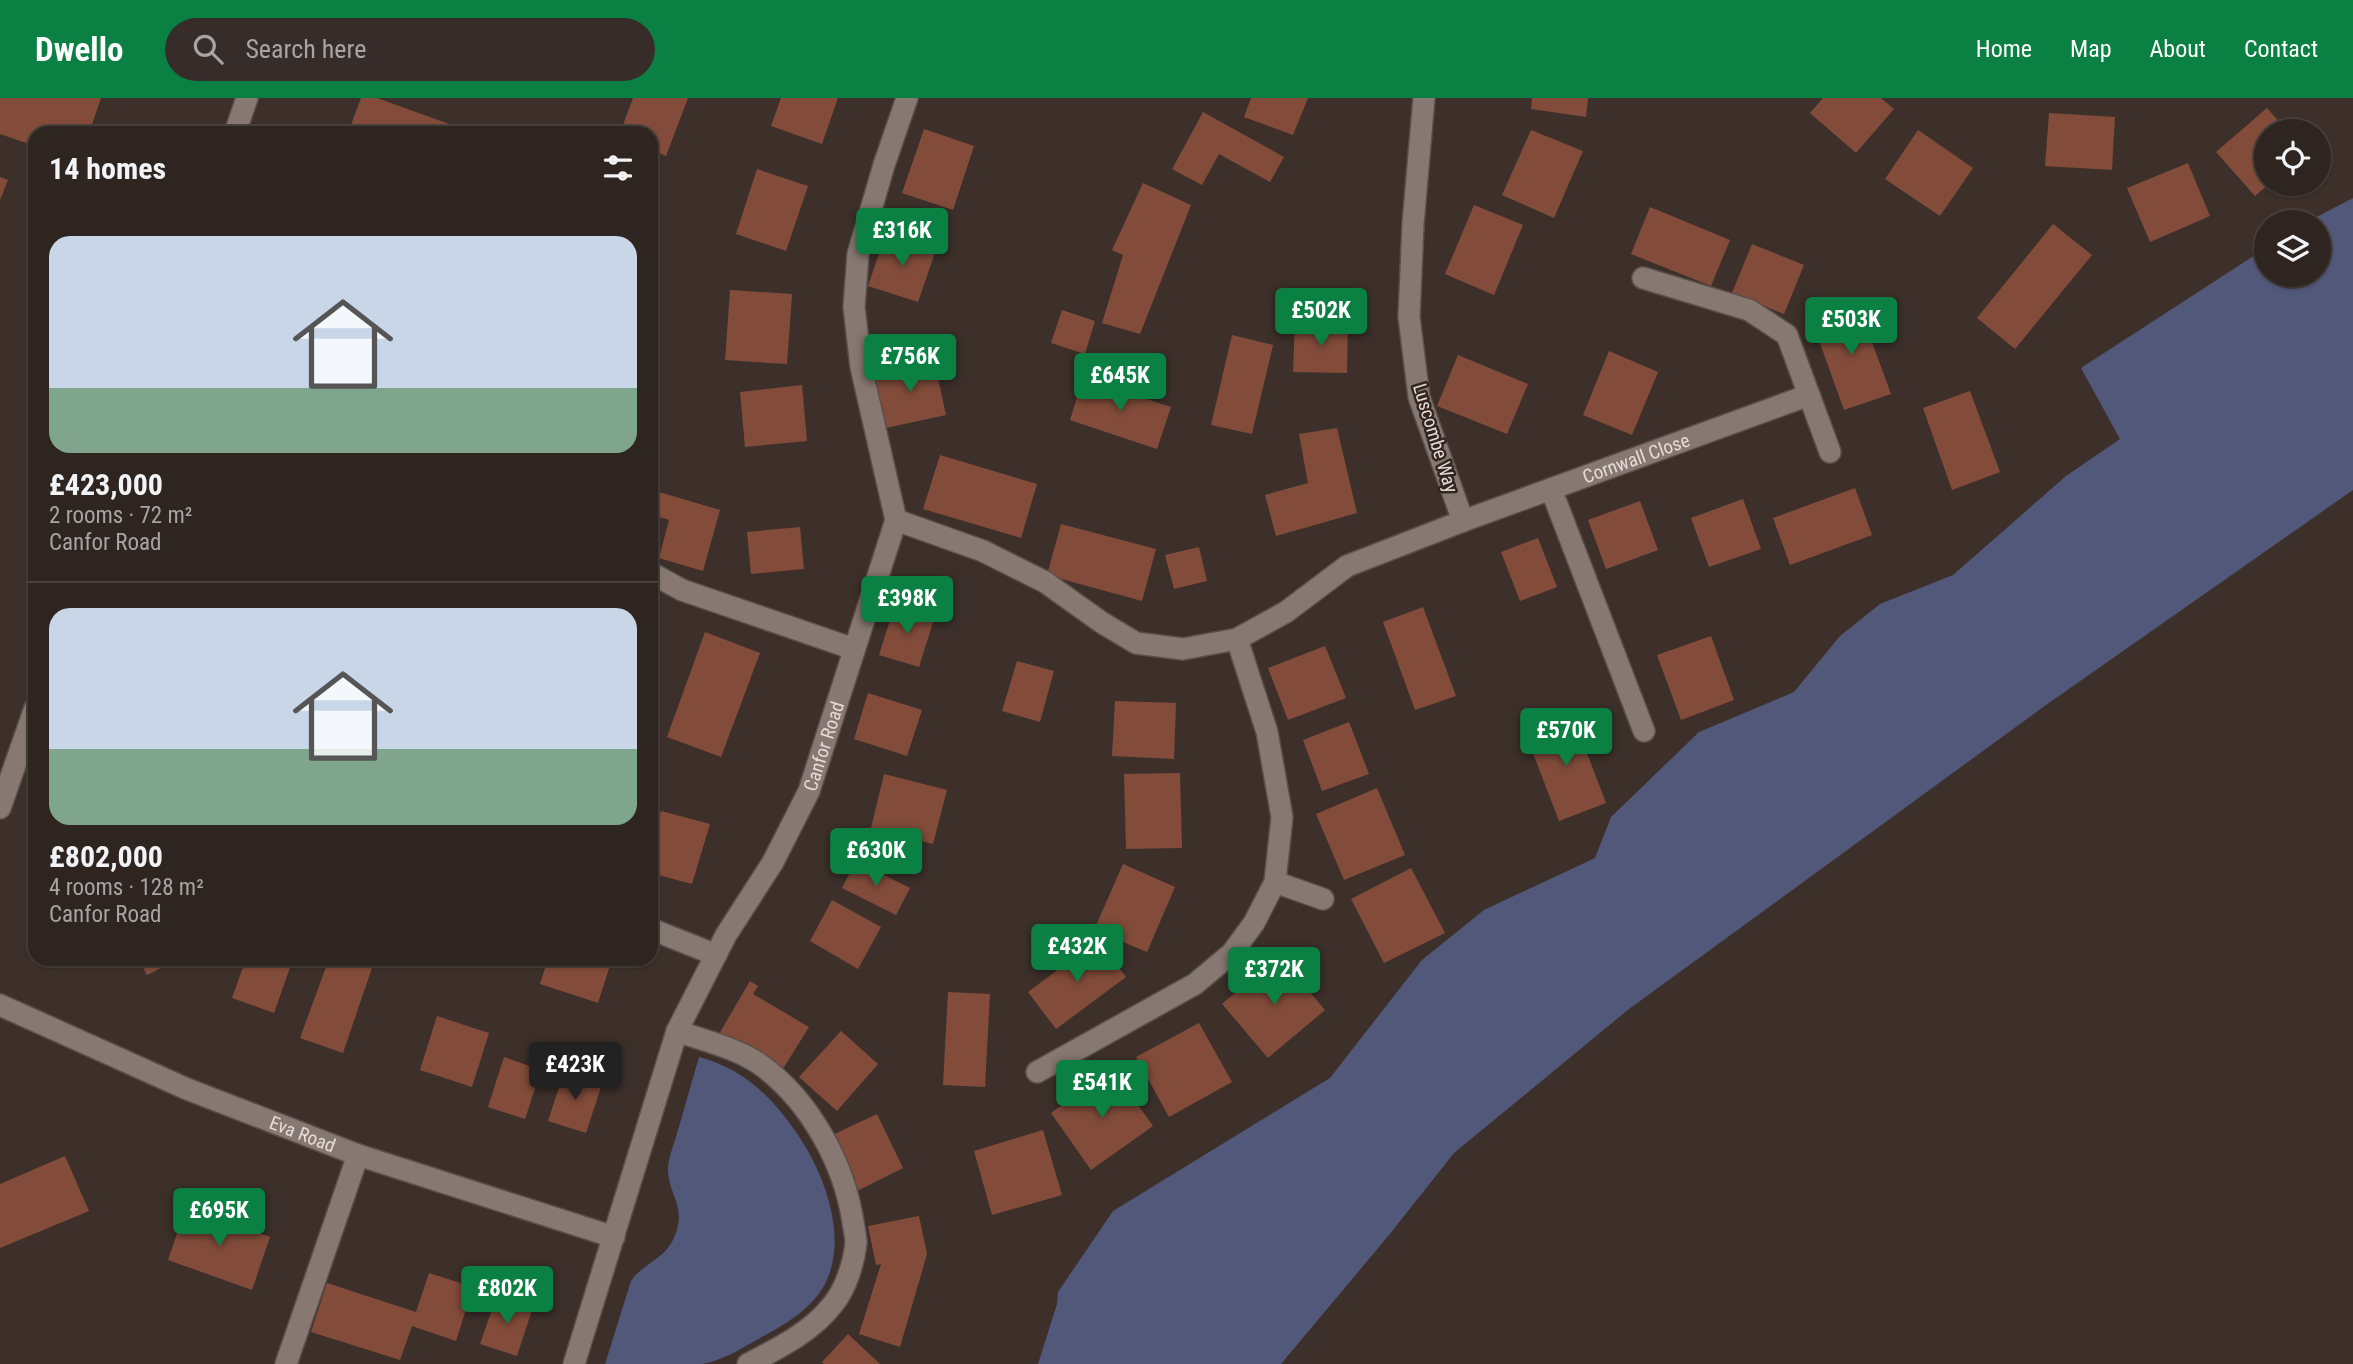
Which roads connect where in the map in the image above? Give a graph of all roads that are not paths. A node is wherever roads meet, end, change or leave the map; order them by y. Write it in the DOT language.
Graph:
graph roads {
  1 [pos="247,98"];
  2 [pos="907,98"];
  3 [pos="1424,98"];
  4 [pos="237,126"];
  5 [pos="1643,278"];
  6 [pos="1809,395"];
  7 [pos="1830,452"];
  8 [pos="1551,489"];
  9 [pos="896,520"];
  10 [pos="1463,521"];
  11 [pos="658,577"];
  12 [pos="1237,639"];
  13 [pos="854,649"];
  14 [pos="28,724"];
  15 [pos="1644,731"];
  16 [pos="5,776"];
  17 [pos="0,808"];
  18 [pos="1275,882"];
  19 [pos="1323,898"];
  20 [pos="658,932"];
  21 [pos="716,955"];
  22 [pos="0,1005"];
  23 [pos="677,1031"];
  24 [pos="1037,1072"];
  25 [pos="358,1155"];
  26 [pos="614,1237"];
  27 [pos="286,1364"];
  28 [pos="573,1364"];
  29 [pos="748,1364"];
  1 -- 4 [label="street"];
  2 -- 9 [label="street"];
  3 -- 10 [label="street, Luscombe Way"];
  5 -- 6 [label="street"];
  6 -- 7 [label="street"];
  6 -- 8 [label="street, Cornwall Close"];
  8 -- 10 [label="street, Cornwall Close"];
  8 -- 15 [label="street"];
  9 -- 12 [label="street"];
  9 -- 13 [label="street, Canfor Road"];
  10 -- 12 [label="street"];
  11 -- 13 [label="street"];
  12 -- 18 [label="street"];
  13 -- 21 [label="street, Canfor Road"];
  14 -- 16 [label="street"];
  16 -- 17 [label="street"];
  18 -- 19 [label="street"];
  18 -- 24 [label="street"];
  20 -- 21 [label="street"];
  21 -- 23 [label="street, Canfor Road"];
  22 -- 25 [label="street, Eva Road"];
  23 -- 26 [label="street, Canfor Road"];
  23 -- 29 [label="street"];
  25 -- 26 [label="street, Eva Road"];
  25 -- 27 [label="street"];
  26 -- 28 [label="street, Canfor Road"];
}
